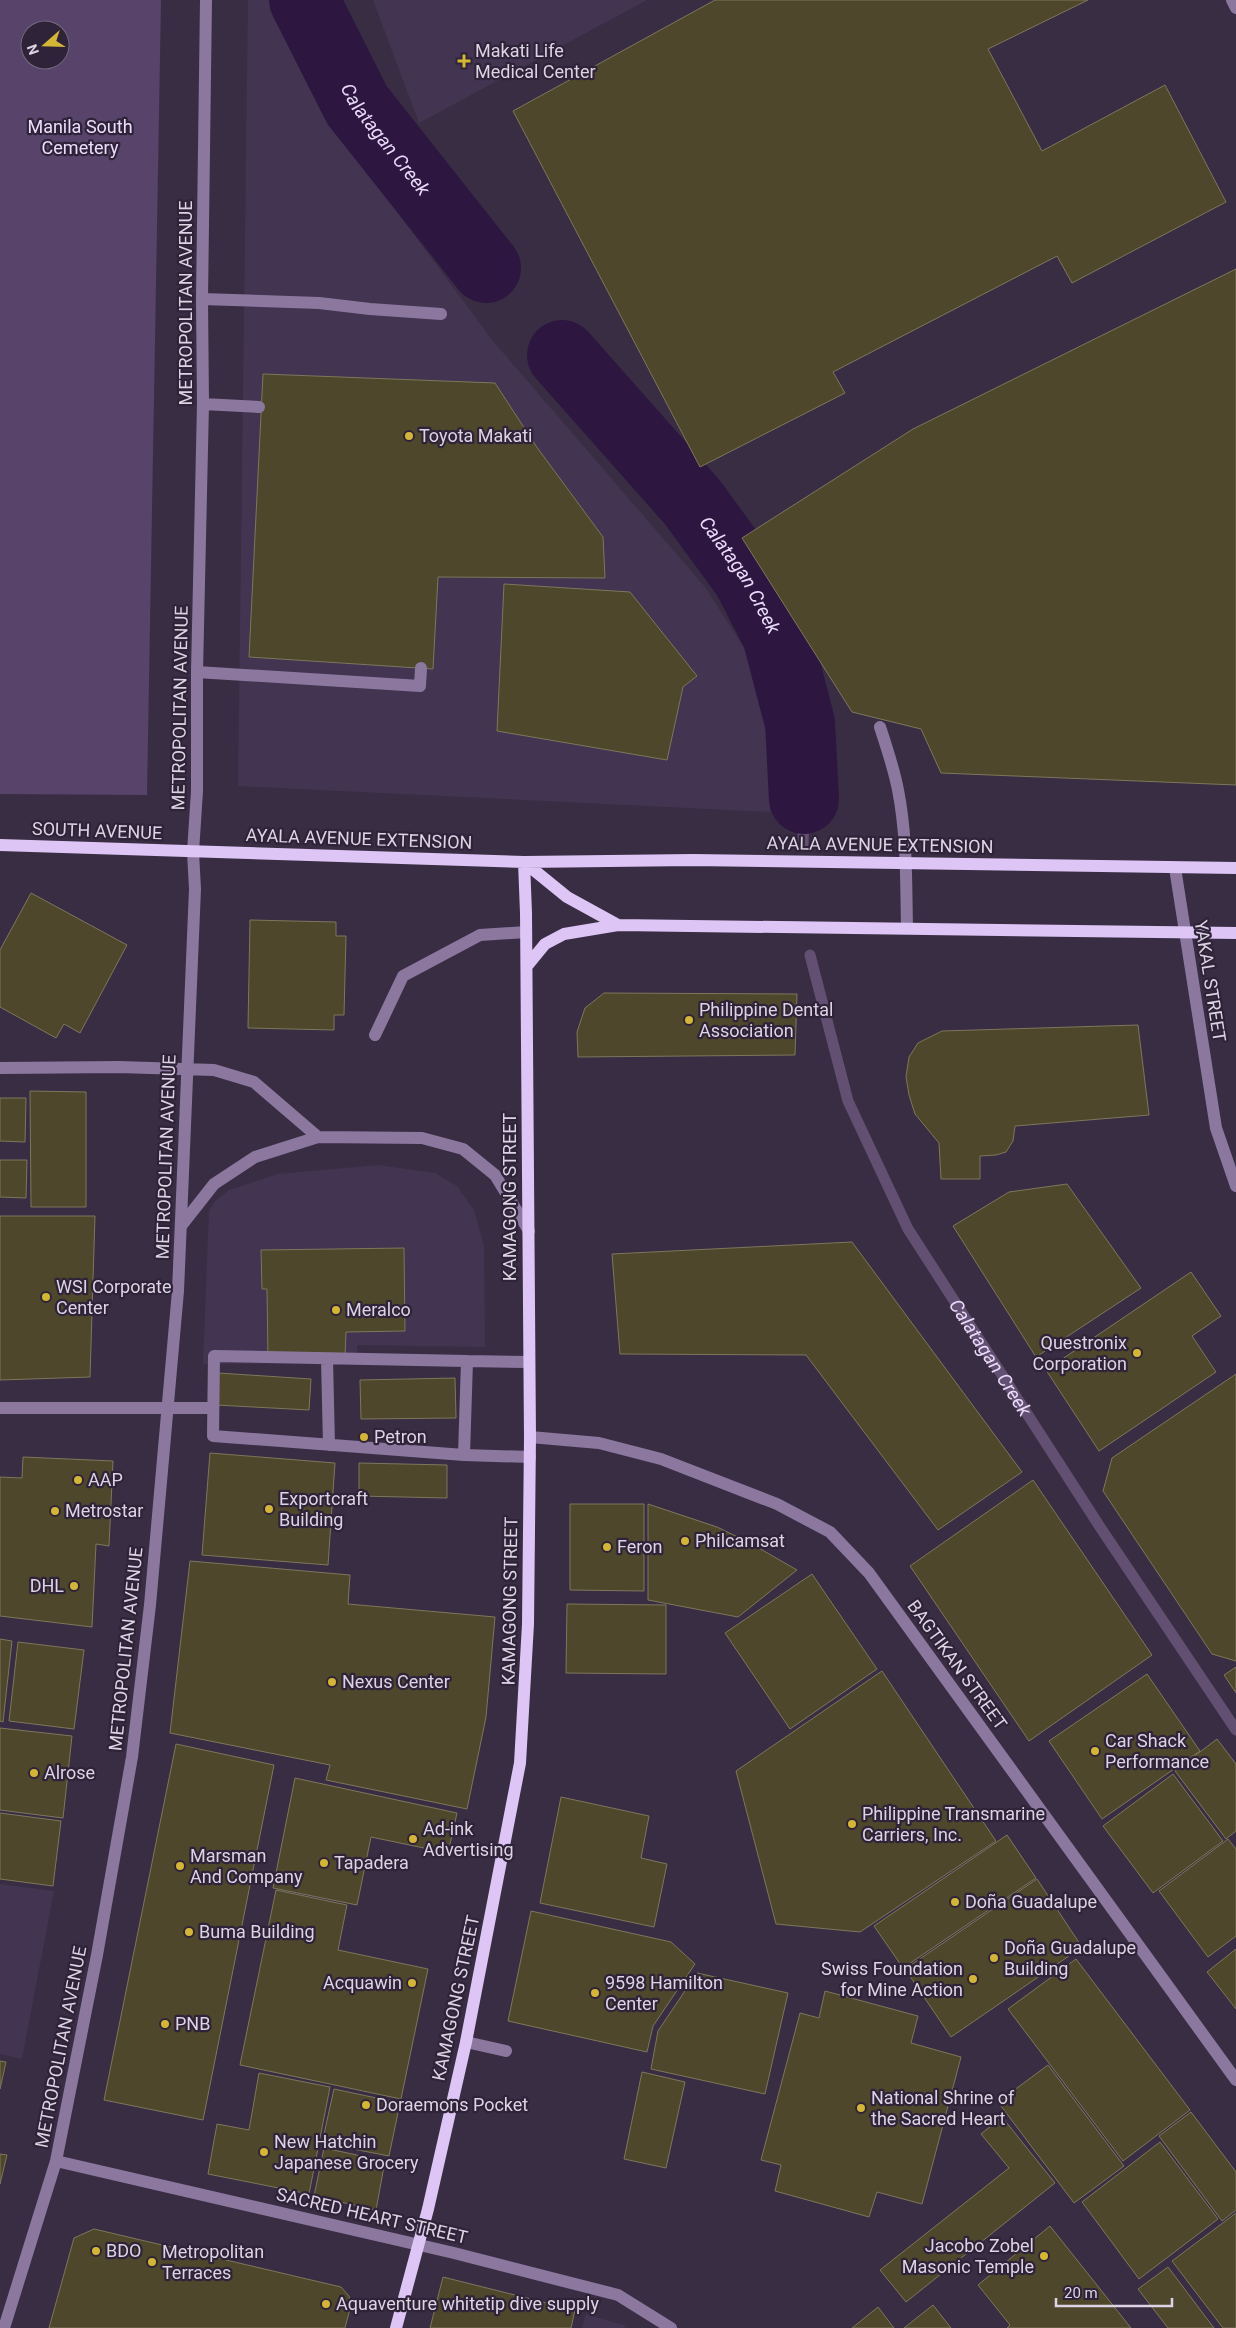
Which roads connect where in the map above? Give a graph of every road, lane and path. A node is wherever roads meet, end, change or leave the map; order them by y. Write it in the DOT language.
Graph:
graph roads {
  1 [pos="206,0"];
  2 [pos="1232,0"];
  3 [pos="1236,8"];
  4 [pos="202,299"];
  5 [pos="441,314"];
  6 [pos="203,404"];
  7 [pos="259,407"];
  8 [pos="421,668"];
  9 [pos="197,672"];
  10 [pos="880,727"];
  11 [pos="0,845"];
  12 [pos="193,852"];
  13 [pos="524,862"];
  14 [pos="906,862"];
  15 [pos="1175,868"];
  16 [pos="1236,868"];
  17 [pos="618,925"];
  18 [pos="907,928"];
  19 [pos="526,932"];
  20 [pos="1184,932"];
  21 [pos="1236,933"];
  22 [pos="526,966"];
  23 [pos="375,1035"];
  24 [pos="0,1068"];
  25 [pos="187,1069"];
  26 [pos="318,1137"];
  27 [pos="1236,1186"];
  28 [pos="181,1226"];
  29 [pos="529,1231"];
  30 [pos="327,1359"];
  31 [pos="467,1361"];
  32 [pos="528,1362"];
  33 [pos="0,1408"];
  34 [pos="168,1408"];
  35 [pos="214,1408"];
  36 [pos="530,1437"];
  37 [pos="329,1445"];
  38 [pos="464,1455"];
  39 [pos="530,1457"];
  40 [pos="466,2042"];
  41 [pos="506,2051"];
  42 [pos="1236,2080"];
  43 [pos="56,2161"];
  44 [pos="419,2245"];
  45 [pos="4,2328"];
  46 [pos="396,2328"];
  47 [pos="671,2328"];
  1 -- 4 [label="street, METROPOLITAN AVENUE"];
  2 -- 3 [label="street"];
  4 -- 5 [label="street"];
  4 -- 6 [label="street, METROPOLITAN AVENUE"];
  6 -- 7 [label="street"];
  6 -- 9 [label="street, METROPOLITAN AVENUE"];
  8 -- 9 [label="street"];
  9 -- 12 [label="street, METROPOLITAN AVENUE"];
  10 -- 14 [label="street"];
  11 -- 12 [label="main road, SOUTH AVENUE"];
  12 -- 13 [label="main road, AYALA AVENUE EXTENSION"];
  12 -- 25 [label="street, METROPOLITAN AVENUE"];
  13 -- 14 [label="main road, AYALA AVENUE EXTENSION"];
  13 -- 17 [label="main road"];
  13 -- 19 [label="main road, KAMAGONG STREET"];
  14 -- 15 [label="main road, AYALA AVENUE EXTENSION"];
  14 -- 18 [label="street"];
  15 -- 16 [label="main road, AYALA AVENUE EXTENSION"];
  15 -- 20 [label="street, YAKAL STREET"];
  17 -- 18 [label="main road"];
  17 -- 22 [label="main road"];
  18 -- 20 [label="main road"];
  19 -- 22 [label="main road, KAMAGONG STREET"];
  19 -- 23 [label="street"];
  20 -- 21 [label="main road"];
  20 -- 27 [label="street, YAKAL STREET"];
  22 -- 29 [label="main road, KAMAGONG STREET"];
  24 -- 25 [label="street"];
  25 -- 26 [label="street"];
  25 -- 28 [label="street, METROPOLITAN AVENUE"];
  26 -- 28 [label="street"];
  26 -- 29 [label="street"];
  28 -- 34 [label="street, METROPOLITAN AVENUE"];
  29 -- 32 [label="main road, KAMAGONG STREET"];
  30 -- 31 [label="street"];
  30 -- 35 [label="street"];
  30 -- 37 [label="street"];
  31 -- 32 [label="street"];
  31 -- 38 [label="street"];
  32 -- 36 [label="main road, KAMAGONG STREET"];
  33 -- 34 [label="street"];
  34 -- 35 [label="street"];
  34 -- 43 [label="street, METROPOLITAN AVENUE"];
  35 -- 37 [label="street"];
  36 -- 39 [label="main road, KAMAGONG STREET"];
  36 -- 42 [label="street, BAGTIKAN STREET"];
  37 -- 38 [label="street"];
  38 -- 39 [label="street"];
  39 -- 40 [label="main road, KAMAGONG STREET"];
  40 -- 41 [label="street"];
  40 -- 44 [label="main road, KAMAGONG STREET"];
  43 -- 44 [label="street, SACRED HEART STREET"];
  43 -- 45 [label="street, METROPOLITAN AVENUE"];
  44 -- 46 [label="main road, KAMAGONG STREET"];
  44 -- 47 [label="street, SACRED HEART STREET"];
}
